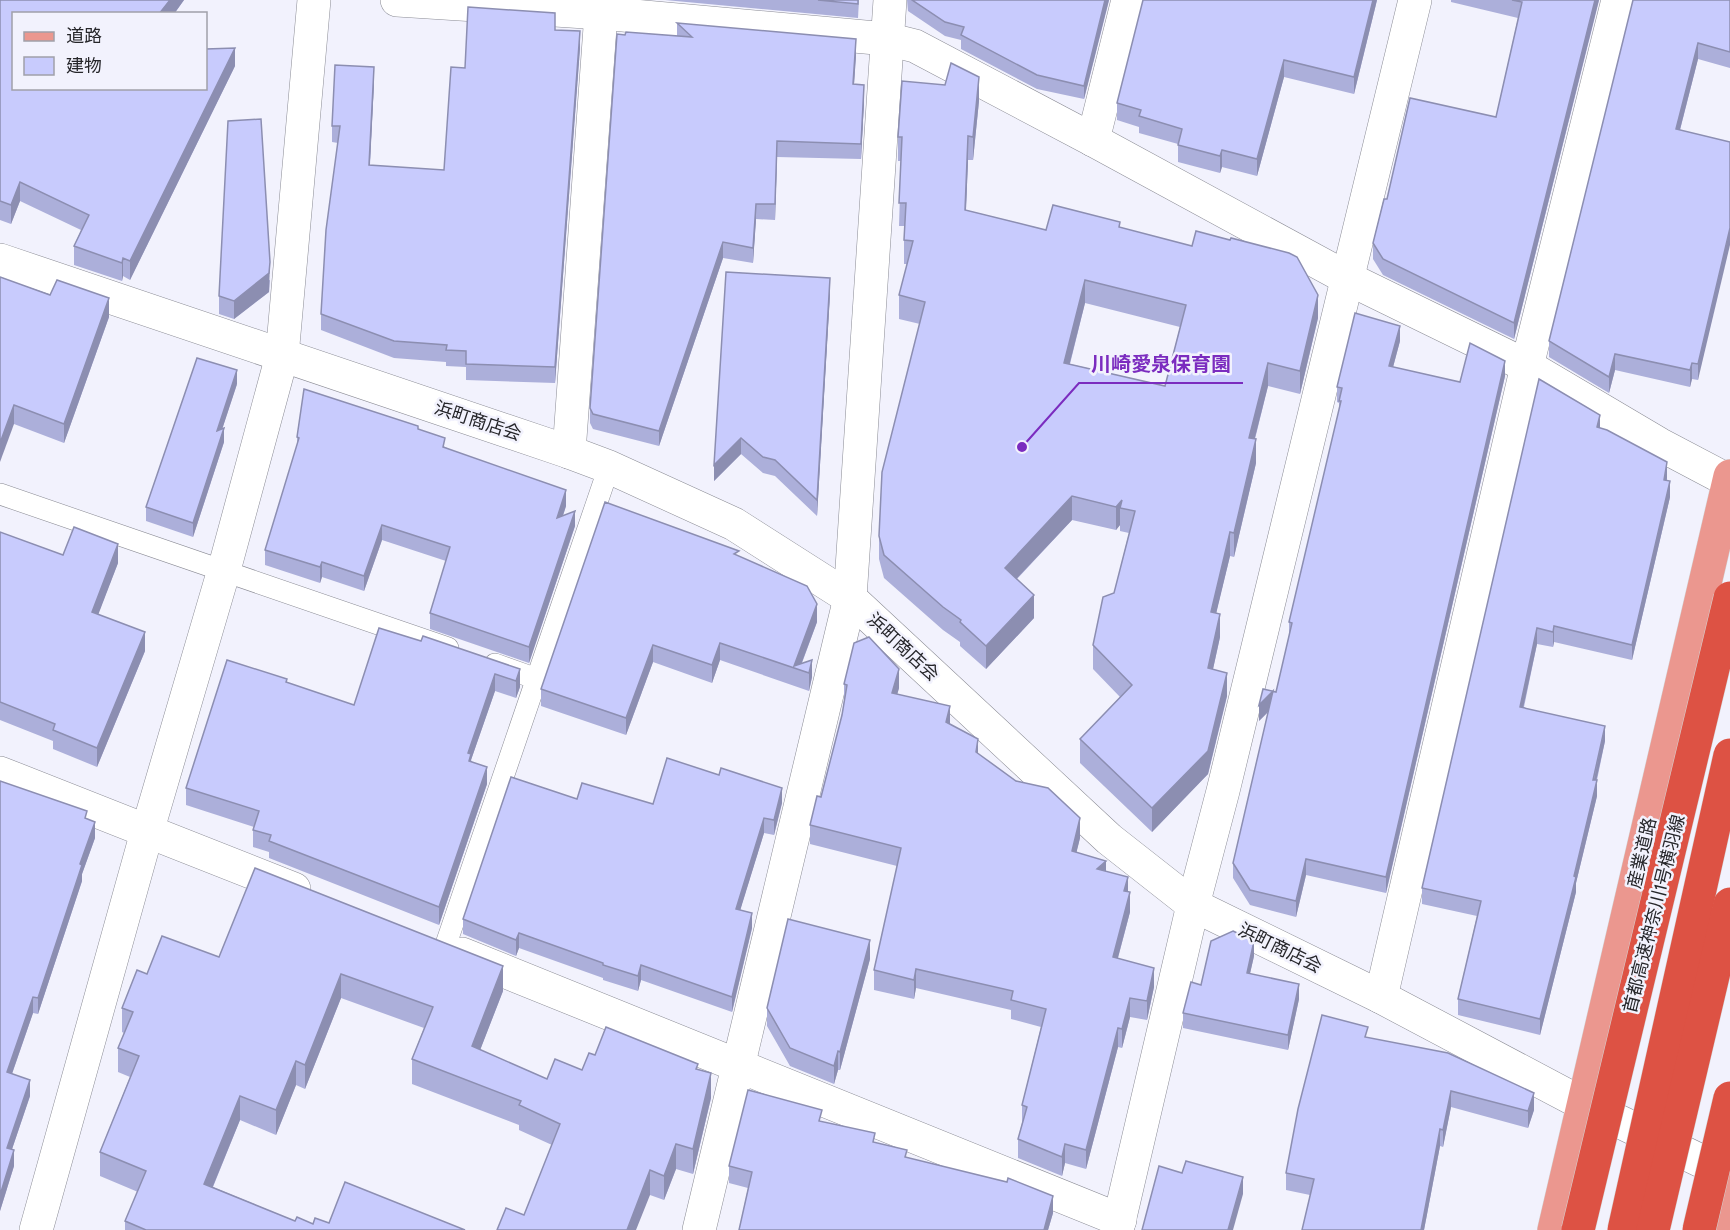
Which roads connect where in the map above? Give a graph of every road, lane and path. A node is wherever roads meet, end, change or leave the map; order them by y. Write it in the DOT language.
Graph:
graph roads {
  1 [pos="315,0"];
  2 [pos="397,0"];
  3 [pos="890,0"];
  4 [pos="1128,0"];
  5 [pos="1415,0"];
  6 [pos="1618,0"];
  7 [pos="602,7"];
  8 [pos="887,39"];
  9 [pos="1093,140"];
  10 [pos="0,260"];
  11 [pos="1347,278"];
  12 [pos="282,356"];
  13 [pos="1527,366"];
  14 [pos="569,452"];
  15 [pos="609,467"];
  16 [pos="1729,478"];
  17 [pos="0,494"];
  18 [pos="224,570"];
  19 [pos="850,598"];
  20 [pos="1730,598"];
  21 [pos="537,679"];
  22 [pos="1730,755"];
  23 [pos="0,773"];
  24 [pos="147,832"];
  25 [pos="324,900"];
  26 [pos="1730,904"];
  27 [pos="1192,905"];
  28 [pos="434,943"];
  29 [pos="1381,997"];
  30 [pos="738,1067"];
  31 [pos="1730,1098"];
  32 [pos="1583,1104"];
  33 [pos="1730,1175"];
  34 [pos="1730,1186"];
  35 [pos="1118,1225"];
  36 [pos="36,1230"];
  37 [pos="699,1230"];
  38 [pos="1554,1230"];
  39 [pos="1578,1230"];
  40 [pos="1624,1230"];
  41 [pos="1653,1230"];
  42 [pos="1699,1230"];
  43 [pos="1719,1230"];
  1 -- 12 [label="street"];
  2 -- 7 [label="street"];
  3 -- 8 [label="street"];
  4 -- 9 [label="street"];
  5 -- 11 [label="street"];
  6 -- 13 [label="street"];
  7 -- 8 [label="street"];
  7 -- 14 [label="street"];
  8 -- 9 [label="street"];
  8 -- 19 [label="street"];
  9 -- 11 [label="street"];
  10 -- 12 [label="street, 浜町商店会"];
  11 -- 13 [label="street"];
  11 -- 27 [label="street"];
  12 -- 14 [label="street, 浜町商店会"];
  12 -- 18 [label="street"];
  13 -- 16 [label="street"];
  13 -- 29 [label="street"];
  14 -- 15 [label="street, 浜町商店会"];
  15 -- 19 [label="street, 浜町商店会"];
  15 -- 21 [label="lane"];
  16 -- 32 [label="main road, 産業道路"];
  17 -- 18 [label="lane"];
  18 -- 21 [label="lane"];
  18 -- 24 [label="street"];
  19 -- 27 [label="street, 浜町商店会"];
  19 -- 30 [label="street"];
  20 -- 39 [label="highway, 首都高速神奈川1号横羽線, bridge"];
  21 -- 28 [label="lane"];
  22 -- 40 [label="highway, bridge"];
  23 -- 24 [label="street"];
  24 -- 25 [label="street"];
  24 -- 36 [label="street"];
  26 -- 41 [label="highway, bridge"];
  27 -- 29 [label="street, 浜町商店会"];
  27 -- 35 [label="street"];
  28 -- 30 [label="street"];
  29 -- 32 [label="street, 浜町商店会"];
  30 -- 35 [label="street"];
  30 -- 37 [label="street"];
  31 -- 42 [label="highway, bridge"];
  32 -- 33 [label="street, 浜町商店会"];
  32 -- 38 [label="main road, 産業道路"];
  34 -- 43 [label="main road"];
}
